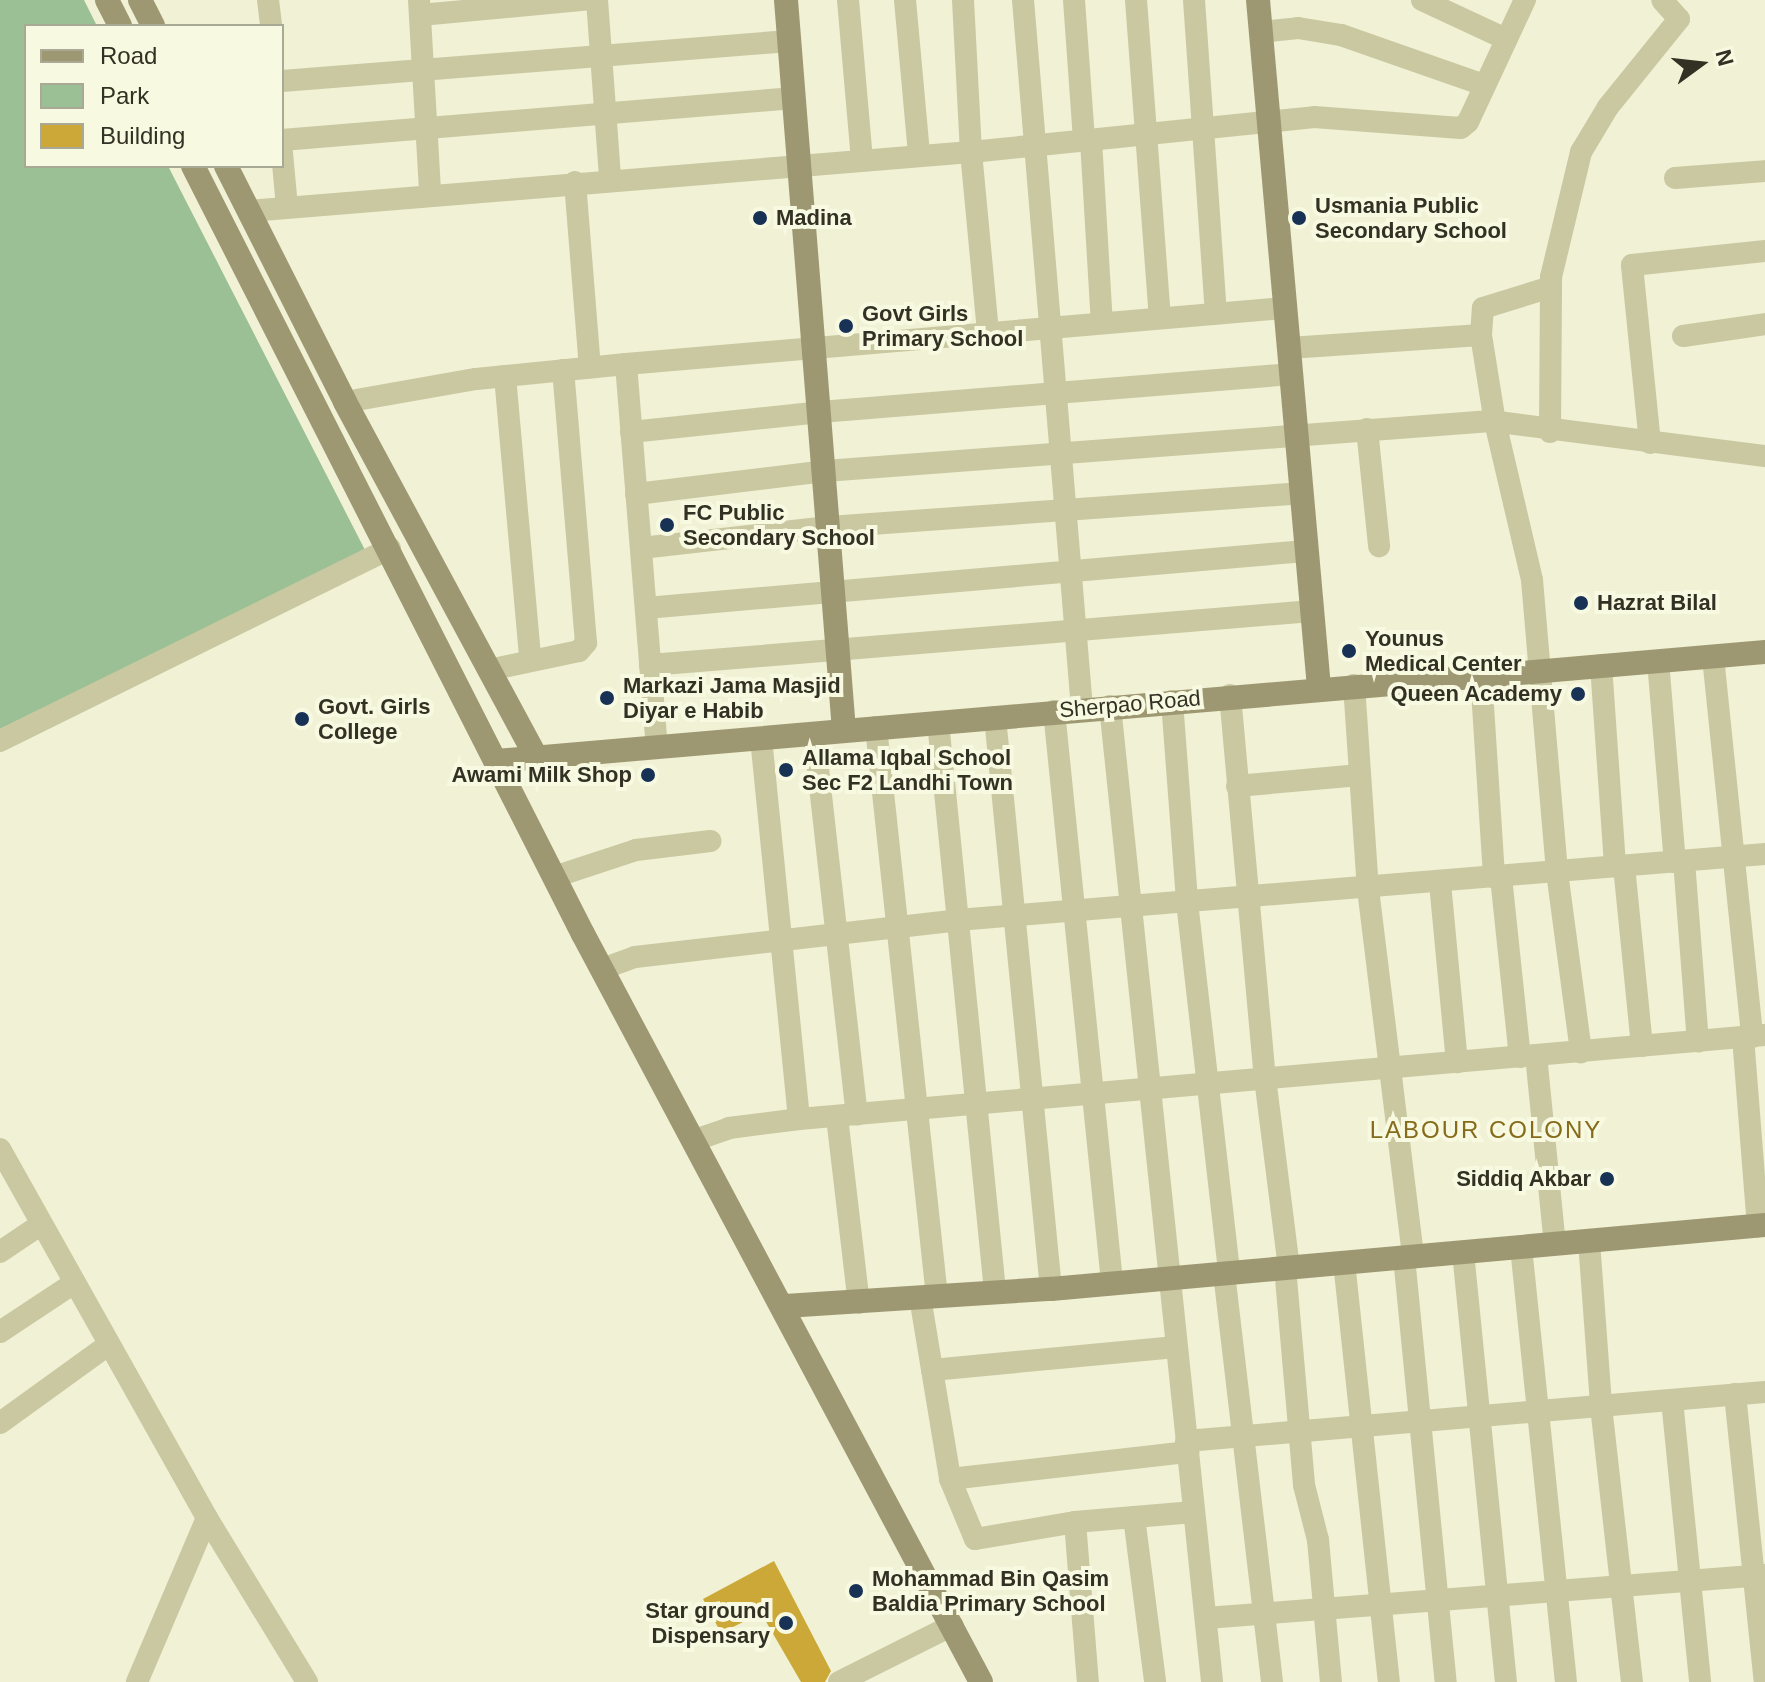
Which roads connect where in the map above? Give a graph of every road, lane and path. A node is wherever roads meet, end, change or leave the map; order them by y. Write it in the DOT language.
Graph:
graph roads {
  1 [pos="107,0"];
  2 [pos="140,0"];
  3 [pos="268,0"];
  4 [pos="583,0"];
  5 [pos="597,0"];
  6 [pos="786,0"];
  7 [pos="848,0"];
  8 [pos="905,0"];
  9 [pos="963,0"];
  10 [pos="1023,0"];
  11 [pos="1074,0"];
  12 [pos="1136,0"];
  13 [pos="1194,0"];
  14 [pos="1258,0"];
  15 [pos="1422,0"];
  16 [pos="1525,0"];
  17 [pos="1662,0"];
  18 [pos="419,8"];
  19 [pos="119,24"];
  20 [pos="152,24"];
  21 [pos="271,24"];
  22 [pos="1261,32"];
  23 [pos="1506,39"];
  24 [pos="789,41"];
  25 [pos="601,59"];
  26 [pos="423,73"];
  27 [pos="284,81"];
  28 [pos="1484,85"];
  29 [pos="794,98"];
  30 [pos="605,115"];
  31 [pos="1269,124"];
  32 [pos="427,130"];
  33 [pos="1203,130"];
  34 [pos="1148,135"];
  35 [pos="284,140"];
  36 [pos="1088,140"];
  37 [pos="1035,145"];
  38 [pos="971,152"];
  39 [pos="919,155"];
  40 [pos="862,159"];
  41 [pos="799,164"];
  42 [pos="194,168"];
  43 [pos="227,168"];
  44 [pos="283,168"];
  45 [pos="1765,171"];
  46 [pos="1675,178"];
  47 [pos="610,179"];
  48 [pos="575,182"];
  49 [pos="430,193"];
  50 [pos="287,207"];
  51 [pos="249,211"];
  52 [pos="1765,251"];
  53 [pos="1551,287"];
  54 [pos="1285,308"];
  55 [pos="1216,313"];
  56 [pos="1160,318"];
  57 [pos="1102,323"];
  58 [pos="1765,324"];
  59 [pos="1051,327"];
  60 [pos="988,332"];
  61 [pos="1481,335"];
  62 [pos="1683,336"];
  63 [pos="815,346"];
  64 [pos="1289,348"];
  65 [pos="626,364"];
  66 [pos="590,367"];
  67 [pos="563,370"];
  68 [pos="1291,374"];
  69 [pos="505,376"];
  70 [pos="1056,394"];
  71 [pos="345,402"];
  72 [pos="820,412"];
  73 [pos="1495,422"];
  74 [pos="1367,429"];
  75 [pos="631,432"];
  76 [pos="1550,432"];
  77 [pos="1296,433"];
  78 [pos="1650,443"];
  79 [pos="1061,452"];
  80 [pos="1765,456"];
  81 [pos="825,471"];
  82 [pos="1301,493"];
  83 [pos="636,494"];
  84 [pos="1066,514"];
  85 [pos="829,527"];
  86 [pos="1379,546"];
  87 [pos="390,548"];
  88 [pos="641,548"];
  89 [pos="1306,551"];
  90 [pos="1071,572"];
  91 [pos="833,591"];
  92 [pos="646,608"];
  93 [pos="1312,611"];
  94 [pos="1075,629"];
  95 [pos="838,649"];
  96 [pos="1765,652"];
  97 [pos="1713,657"];
  98 [pos="530,658"];
  99 [pos="1658,661"];
  100 [pos="650,665"];
  101 [pos="1601,665"];
  102 [pos="489,670"];
  103 [pos="1543,670"];
  104 [pos="1481,675"];
  105 [pos="1354,685"];
  106 [pos="1319,688"];
  107 [pos="1230,695"];
  108 [pos="1172,701"];
  109 [pos="1110,706"];
  110 [pos="1082,709"];
  111 [pos="1054,711"];
  112 [pos="995,717"];
  113 [pos="938,722"];
  114 [pos="876,727"];
  115 [pos="844,730"];
  116 [pos="814,733"];
  117 [pos="761,738"];
  118 [pos="0,741"];
  119 [pos="657,747"];
  120 [pos="537,758"];
  121 [pos="496,761"];
  122 [pos="1360,775"];
  123 [pos="1237,786"];
  124 [pos="710,841"];
  125 [pos="1765,854"];
  126 [pos="1736,856"];
  127 [pos="1679,861"];
  128 [pos="1620,867"];
  129 [pos="1557,872"];
  130 [pos="554,877"];
  131 [pos="1498,878"];
  132 [pos="1440,883"];
  133 [pos="1368,889"];
  134 [pos="1246,898"];
  135 [pos="1187,902"];
  136 [pos="1129,907"];
  137 [pos="1073,911"];
  138 [pos="1014,916"];
  139 [pos="958,920"];
  140 [pos="894,927"];
  141 [pos="835,934"];
  142 [pos="778,940"];
  143 [pos="602,969"];
  144 [pos="1753,1036"];
  145 [pos="1698,1041"];
  146 [pos="1642,1046"];
  147 [pos="1581,1052"];
  148 [pos="1528,1056"];
  149 [pos="1457,1062"];
  150 [pos="1390,1068"];
  151 [pos="1265,1078"];
  152 [pos="1206,1084"];
  153 [pos="1153,1090"];
  154 [pos="1095,1095"];
  155 [pos="1034,1102"];
  156 [pos="974,1107"];
  157 [pos="916,1112"];
  158 [pos="847,1116"];
  159 [pos="799,1119"];
  160 [pos="695,1140"];
  161 [pos="3,1162"];
  162 [pos="40,1225"];
  163 [pos="1762,1226"];
  164 [pos="1589,1241"];
  165 [pos="1555,1244"];
  166 [pos="1521,1247"];
  167 [pos="0,1252"];
  168 [pos="1463,1252"];
  169 [pos="1408,1257"];
  170 [pos="1344,1262"];
  171 [pos="1287,1267"];
  172 [pos="1226,1272"];
  173 [pos="1169,1277"];
  174 [pos="1112,1282"];
  175 [pos="74,1283"];
  176 [pos="1051,1289"];
  177 [pos="995,1291"];
  178 [pos="928,1297"];
  179 [pos="859,1303"];
  180 [pos="785,1306"];
  181 [pos="0,1332"];
  182 [pos="108,1345"];
  183 [pos="1176,1347"];
  184 [pos="932,1370"];
  185 [pos="1765,1392"];
  186 [pos="1735,1394"];
  187 [pos="1672,1400"];
  188 [pos="1601,1406"];
  189 [pos="1540,1412"];
  190 [pos="1480,1416"];
  191 [pos="1421,1421"];
  192 [pos="0,1423"];
  193 [pos="1361,1426"];
  194 [pos="1303,1431"];
  195 [pos="1246,1436"];
  196 [pos="1187,1446"];
  197 [pos="950,1479"];
  198 [pos="1194,1512"];
  199 [pos="1134,1517"];
  200 [pos="207,1518"];
  201 [pos="1075,1522"];
  202 [pos="1759,1575"];
  203 [pos="1691,1581"];
  204 [pos="1621,1588"];
  205 [pos="1557,1593"];
  206 [pos="1497,1597"];
  207 [pos="1440,1601"];
  208 [pos="1382,1606"];
  209 [pos="1322,1610"];
  210 [pos="1266,1614"];
  211 [pos="1206,1618"];
  212 [pos="953,1625"];
  213 [pos="137,1682"];
  214 [pos="307,1682"];
  215 [pos="839,1682"];
  216 [pos="981,1682"];
  217 [pos="1088,1682"];
  218 [pos="1155,1682"];
  219 [pos="1212,1682"];
  220 [pos="1272,1682"];
  221 [pos="1331,1682"];
  222 [pos="1389,1682"];
  223 [pos="1446,1682"];
  224 [pos="1506,1682"];
  225 [pos="1566,1682"];
  226 [pos="1632,1682"];
  227 [pos="1700,1682"];
  228 [pos="1765,1682"];
  1 -- 19 [label="street"];
  2 -- 20 [label="street"];
  3 -- 21 [label="street"];
  4 -- 18 [label="street"];
  5 -- 25 [label="street"];
  6 -- 24 [label="street"];
  7 -- 40 [label="street"];
  8 -- 39 [label="street"];
  9 -- 38 [label="street"];
  10 -- 37 [label="street"];
  11 -- 36 [label="street"];
  12 -- 34 [label="street"];
  13 -- 33 [label="street"];
  14 -- 22 [label="street"];
  15 -- 23 [label="street"];
  16 -- 23 [label="street"];
  17 -- 53 [label="street"];
  18 -- 26 [label="street"];
  22 -- 28 [label="street"];
  22 -- 31 [label="street"];
  23 -- 28 [label="street"];
  24 -- 25 [label="street"];
  24 -- 29 [label="street"];
  25 -- 26 [label="street"];
  25 -- 30 [label="street"];
  26 -- 27 [label="street"];
  26 -- 32 [label="street"];
  28 -- 31 [label="street"];
  29 -- 30 [label="street"];
  29 -- 41 [label="street"];
  30 -- 32 [label="street"];
  30 -- 47 [label="street"];
  31 -- 33 [label="street"];
  31 -- 54 [label="street"];
  32 -- 35 [label="street"];
  32 -- 49 [label="street"];
  33 -- 34 [label="street"];
  33 -- 55 [label="street"];
  34 -- 36 [label="street"];
  34 -- 56 [label="street"];
  36 -- 37 [label="street"];
  36 -- 57 [label="street"];
  37 -- 38 [label="street"];
  37 -- 59 [label="street"];
  38 -- 39 [label="street"];
  38 -- 60 [label="street"];
  39 -- 40 [label="street"];
  40 -- 41 [label="street"];
  41 -- 47 [label="street"];
  41 -- 63 [label="street"];
  42 -- 87 [label="street"];
  43 -- 51 [label="street"];
  44 -- 50 [label="street"];
  45 -- 46 [label="street"];
  47 -- 48 [label="street"];
  48 -- 49 [label="street"];
  48 -- 66 [label="street"];
  49 -- 50 [label="street"];
  50 -- 51 [label="street"];
  51 -- 71 [label="street"];
  52 -- 78 [label="street"];
  53 -- 61 [label="street"];
  53 -- 76 [label="street"];
  54 -- 55 [label="street"];
  54 -- 64 [label="street"];
  55 -- 56 [label="street"];
  56 -- 57 [label="street"];
  57 -- 59 [label="street"];
  58 -- 62 [label="street"];
  59 -- 60 [label="street"];
  59 -- 70 [label="street"];
  60 -- 63 [label="street"];
  61 -- 64 [label="street"];
  61 -- 73 [label="street"];
  63 -- 65 [label="street"];
  63 -- 72 [label="street"];
  64 -- 68 [label="street"];
  65 -- 66 [label="street"];
  65 -- 75 [label="street"];
  66 -- 67 [label="street"];
  67 -- 69 [label="street"];
  67 -- 98 [label="street"];
  68 -- 70 [label="street"];
  68 -- 77 [label="street"];
  69 -- 71 [label="street"];
  69 -- 98 [label="street"];
  70 -- 72 [label="street"];
  70 -- 79 [label="street"];
  71 -- 102 [label="street"];
  72 -- 75 [label="street"];
  72 -- 81 [label="street"];
  73 -- 74 [label="street"];
  73 -- 76 [label="street"];
  73 -- 103 [label="street"];
  74 -- 77 [label="street"];
  74 -- 86 [label="street"];
  75 -- 83 [label="street"];
  76 -- 78 [label="street"];
  77 -- 79 [label="street"];
  77 -- 82 [label="street"];
  78 -- 80 [label="street"];
  79 -- 81 [label="street"];
  79 -- 84 [label="street"];
  81 -- 83 [label="street"];
  81 -- 85 [label="street"];
  82 -- 84 [label="street"];
  82 -- 89 [label="street"];
  83 -- 88 [label="street"];
  84 -- 85 [label="street"];
  84 -- 90 [label="street"];
  85 -- 88 [label="street"];
  85 -- 91 [label="street"];
  87 -- 118 [label="street"];
  87 -- 121 [label="street"];
  88 -- 92 [label="street"];
  89 -- 90 [label="street"];
  89 -- 93 [label="street"];
  90 -- 91 [label="street"];
  90 -- 94 [label="street"];
  91 -- 92 [label="street"];
  91 -- 95 [label="street"];
  92 -- 100 [label="street"];
  93 -- 94 [label="street"];
  93 -- 106 [label="street"];
  94 -- 95 [label="street"];
  94 -- 110 [label="street"];
  95 -- 100 [label="street"];
  95 -- 115 [label="street"];
  96 -- 97 [label="street, Sherpao Road"];
  97 -- 99 [label="street, Sherpao Road"];
  97 -- 126 [label="street"];
  98 -- 102 [label="street"];
  99 -- 101 [label="street, Sherpao Road"];
  99 -- 127 [label="street"];
  100 -- 119 [label="street"];
  101 -- 103 [label="street, Sherpao Road"];
  101 -- 128 [label="street"];
  102 -- 120 [label="street"];
  103 -- 104 [label="street, Sherpao Road"];
  103 -- 129 [label="street"];
  104 -- 105 [label="street, Sherpao Road"];
  104 -- 131 [label="street"];
  105 -- 106 [label="street, Sherpao Road"];
  105 -- 122 [label="street"];
  106 -- 107 [label="street, Sherpao Road"];
  107 -- 108 [label="street, Sherpao Road"];
  107 -- 123 [label="street"];
  108 -- 109 [label="street, Sherpao Road"];
  108 -- 135 [label="street"];
  109 -- 110 [label="street, Sherpao Road"];
  109 -- 136 [label="street"];
  110 -- 111 [label="street, Sherpao Road"];
  111 -- 112 [label="street, Sherpao Road"];
  111 -- 137 [label="street"];
  112 -- 113 [label="street, Sherpao Road"];
  112 -- 138 [label="street"];
  113 -- 114 [label="street, Sherpao Road"];
  113 -- 139 [label="street"];
  114 -- 115 [label="street, Sherpao Road"];
  114 -- 140 [label="street"];
  115 -- 116 [label="street, Sherpao Road"];
  116 -- 117 [label="street, Sherpao Road"];
  116 -- 141 [label="street"];
  117 -- 119 [label="street, Sherpao Road"];
  117 -- 142 [label="street"];
  119 -- 120 [label="street, Sherpao Road"];
  120 -- 121 [label="street, Sherpao Road"];
  121 -- 130 [label="street"];
  122 -- 123 [label="street"];
  122 -- 133 [label="street"];
  123 -- 134 [label="street"];
  124 -- 130 [label="street"];
  125 -- 126 [label="street"];
  126 -- 127 [label="street"];
  126 -- 144 [label="street"];
  127 -- 128 [label="street"];
  127 -- 145 [label="street"];
  128 -- 129 [label="street"];
  128 -- 146 [label="street"];
  129 -- 131 [label="street"];
  129 -- 147 [label="street"];
  130 -- 143 [label="street"];
  131 -- 132 [label="street"];
  131 -- 148 [label="street"];
  132 -- 133 [label="street"];
  132 -- 149 [label="street"];
  133 -- 134 [label="street"];
  133 -- 150 [label="street"];
  134 -- 135 [label="street"];
  134 -- 151 [label="street"];
  135 -- 136 [label="street"];
  135 -- 152 [label="street"];
  136 -- 137 [label="street"];
  136 -- 153 [label="street"];
  137 -- 138 [label="street"];
  137 -- 154 [label="street"];
  138 -- 139 [label="street"];
  138 -- 155 [label="street"];
  139 -- 140 [label="street"];
  139 -- 156 [label="street"];
  140 -- 141 [label="street"];
  140 -- 157 [label="street"];
  141 -- 142 [label="street"];
  141 -- 158 [label="street"];
  142 -- 143 [label="street"];
  142 -- 159 [label="street"];
  143 -- 160 [label="street"];
  144 -- 145 [label="street"];
  144 -- 163 [label="street"];
  145 -- 146 [label="street"];
  146 -- 147 [label="street"];
  147 -- 148 [label="street"];
  148 -- 149 [label="street"];
  148 -- 165 [label="street"];
  149 -- 150 [label="street"];
  150 -- 151 [label="street"];
  150 -- 169 [label="street"];
  151 -- 152 [label="street"];
  151 -- 171 [label="street"];
  152 -- 153 [label="street"];
  152 -- 172 [label="street"];
  153 -- 154 [label="street"];
  153 -- 173 [label="street"];
  154 -- 155 [label="street"];
  154 -- 174 [label="street"];
  155 -- 156 [label="street"];
  155 -- 176 [label="street"];
  156 -- 157 [label="street"];
  156 -- 177 [label="street"];
  157 -- 158 [label="street"];
  157 -- 178 [label="street"];
  158 -- 159 [label="street"];
  158 -- 179 [label="street"];
  159 -- 160 [label="street"];
  160 -- 180 [label="street"];
  161 -- 162 [label="street"];
  162 -- 167 [label="street"];
  162 -- 175 [label="street"];
  163 -- 164 [label="street"];
  164 -- 165 [label="street"];
  164 -- 188 [label="street"];
  165 -- 166 [label="street"];
  166 -- 168 [label="street"];
  166 -- 189 [label="street"];
  168 -- 169 [label="street"];
  168 -- 190 [label="street"];
  169 -- 170 [label="street"];
  169 -- 191 [label="street"];
  170 -- 171 [label="street"];
  170 -- 193 [label="street"];
  171 -- 172 [label="street"];
  171 -- 194 [label="street"];
  172 -- 173 [label="street"];
  172 -- 195 [label="street"];
  173 -- 174 [label="street"];
  173 -- 183 [label="street"];
  174 -- 176 [label="street"];
  175 -- 181 [label="street"];
  175 -- 182 [label="street"];
  176 -- 177 [label="street"];
  177 -- 178 [label="street"];
  178 -- 179 [label="street"];
  178 -- 184 [label="street"];
  179 -- 180 [label="street"];
  180 -- 212 [label="street"];
  182 -- 192 [label="street"];
  182 -- 200 [label="street"];
  183 -- 184 [label="street"];
  183 -- 196 [label="street"];
  184 -- 197 [label="street"];
  185 -- 186 [label="street"];
  186 -- 187 [label="street"];
  186 -- 202 [label="street"];
  187 -- 188 [label="street"];
  187 -- 203 [label="street"];
  188 -- 189 [label="street"];
  188 -- 204 [label="street"];
  189 -- 190 [label="street"];
  189 -- 205 [label="street"];
  190 -- 191 [label="street"];
  190 -- 206 [label="street"];
  191 -- 193 [label="street"];
  191 -- 207 [label="street"];
  193 -- 194 [label="street"];
  193 -- 208 [label="street"];
  194 -- 195 [label="street"];
  194 -- 209 [label="street"];
  195 -- 196 [label="street"];
  195 -- 210 [label="street"];
  196 -- 197 [label="street"];
  196 -- 198 [label="street"];
  197 -- 201 [label="street"];
  198 -- 199 [label="street"];
  198 -- 211 [label="street"];
  199 -- 201 [label="street"];
  199 -- 218 [label="street"];
  200 -- 213 [label="street"];
  200 -- 214 [label="street"];
  201 -- 217 [label="street"];
  202 -- 203 [label="street"];
  202 -- 228 [label="street"];
  203 -- 204 [label="street"];
  203 -- 227 [label="street"];
  204 -- 205 [label="street"];
  204 -- 226 [label="street"];
  205 -- 206 [label="street"];
  205 -- 225 [label="street"];
  206 -- 207 [label="street"];
  206 -- 224 [label="street"];
  207 -- 208 [label="street"];
  207 -- 223 [label="street"];
  208 -- 209 [label="street"];
  208 -- 222 [label="street"];
  209 -- 210 [label="street"];
  209 -- 221 [label="street"];
  210 -- 211 [label="street"];
  210 -- 220 [label="street"];
  211 -- 219 [label="street"];
  212 -- 215 [label="street"];
  212 -- 216 [label="street"];
}
